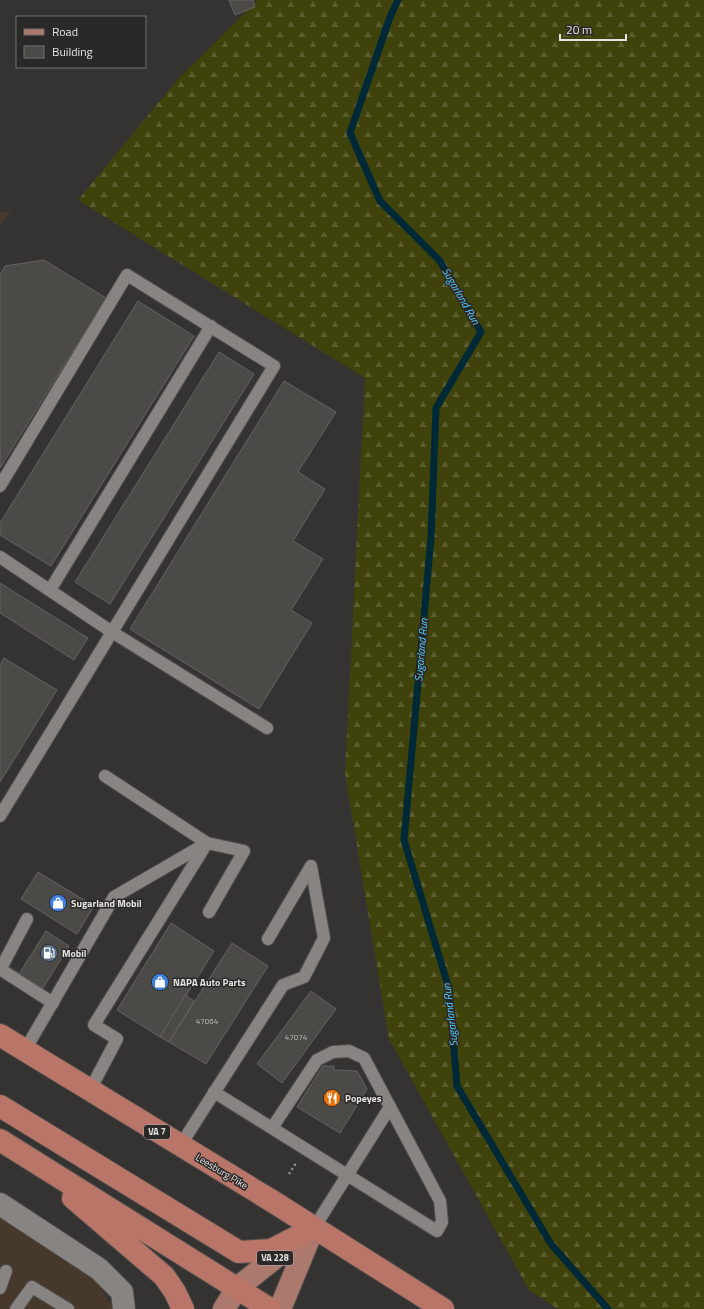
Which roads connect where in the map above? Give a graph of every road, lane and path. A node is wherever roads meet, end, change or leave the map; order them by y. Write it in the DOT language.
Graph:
graph roads {
  1 [pos="211,326"];
  2 [pos="0,486"];
  3 [pos="0,557"];
  4 [pos="50,590"];
  5 [pos="112,632"];
  6 [pos="267,728"];
  7 [pos="105,776"];
  8 [pos="0,816"];
  9 [pos="207,843"];
  10 [pos="209,912"];
  11 [pos="28,919"];
  12 [pos="268,939"];
  13 [pos="0,969"];
  14 [pos="53,1003"];
  15 [pos="0,1035"];
  16 [pos="26,1050"];
  17 [pos="90,1090"];
  18 [pos="214,1092"];
  19 [pos="0,1106"];
  20 [pos="390,1107"];
  21 [pos="272,1128"];
  22 [pos="8,1145"];
  23 [pos="180,1146"];
  24 [pos="299,1159"];
  25 [pos="289,1174"];
  26 [pos="347,1174"];
  27 [pos="0,1204"];
  28 [pos="314,1228"];
  29 [pos="6,1271"];
  30 [pos="0,1286"];
  31 [pos="237,1288"];
  32 [pos="123,1301"];
  33 [pos="16,1309"];
  34 [pos="68,1309"];
  35 [pos="183,1309"];
  36 [pos="224,1309"];
  37 [pos="270,1309"];
  38 [pos="280,1309"];
  39 [pos="443,1309"];
  1 -- 2 [label="lane"];
  1 -- 4 [label="lane"];
  1 -- 5 [label="lane"];
  3 -- 4 [label="lane"];
  4 -- 5 [label="lane"];
  5 -- 6 [label="lane"];
  5 -- 8 [label="lane"];
  7 -- 9 [label="lane"];
  9 -- 10 [label="lane"];
  9 -- 14 [label="lane"];
  9 -- 17 [label="lane"];
  11 -- 13 [label="lane"];
  12 -- 18 [label="lane"];
  13 -- 14 [label="lane"];
  14 -- 16 [label="lane"];
  15 -- 16 [label="highway, Leesburg Pike / VA 7"];
  16 -- 17 [label="highway, Leesburg Pike / VA 7"];
  17 -- 23 [label="highway, Leesburg Pike / VA 7"];
  18 -- 21 [label="lane"];
  18 -- 23 [label="lane"];
  19 -- 28 [label="highway"];
  20 -- 21 [label="lane"];
  20 -- 26 [label="lane"];
  20 -- 26 [label="lane"];
  21 -- 26 [label="lane"];
  22 -- 31 [label="highway"];
  22 -- 35 [label="highway"];
  23 -- 28 [label="highway, Leesburg Pike / VA 7"];
  24 -- 25 [label="path"];
  26 -- 28 [label="lane"];
  27 -- 32 [label="street"];
  28 -- 31 [label="main road, VA 228"];
  28 -- 38 [label="main road, VA 228"];
  28 -- 39 [label="highway, Leesburg Pike / VA 7"];
  29 -- 30 [label="lane"];
  31 -- 36 [label="main road, VA 228"];
  31 -- 37 [label="highway"];
  33 -- 34 [label="lane"];
}
